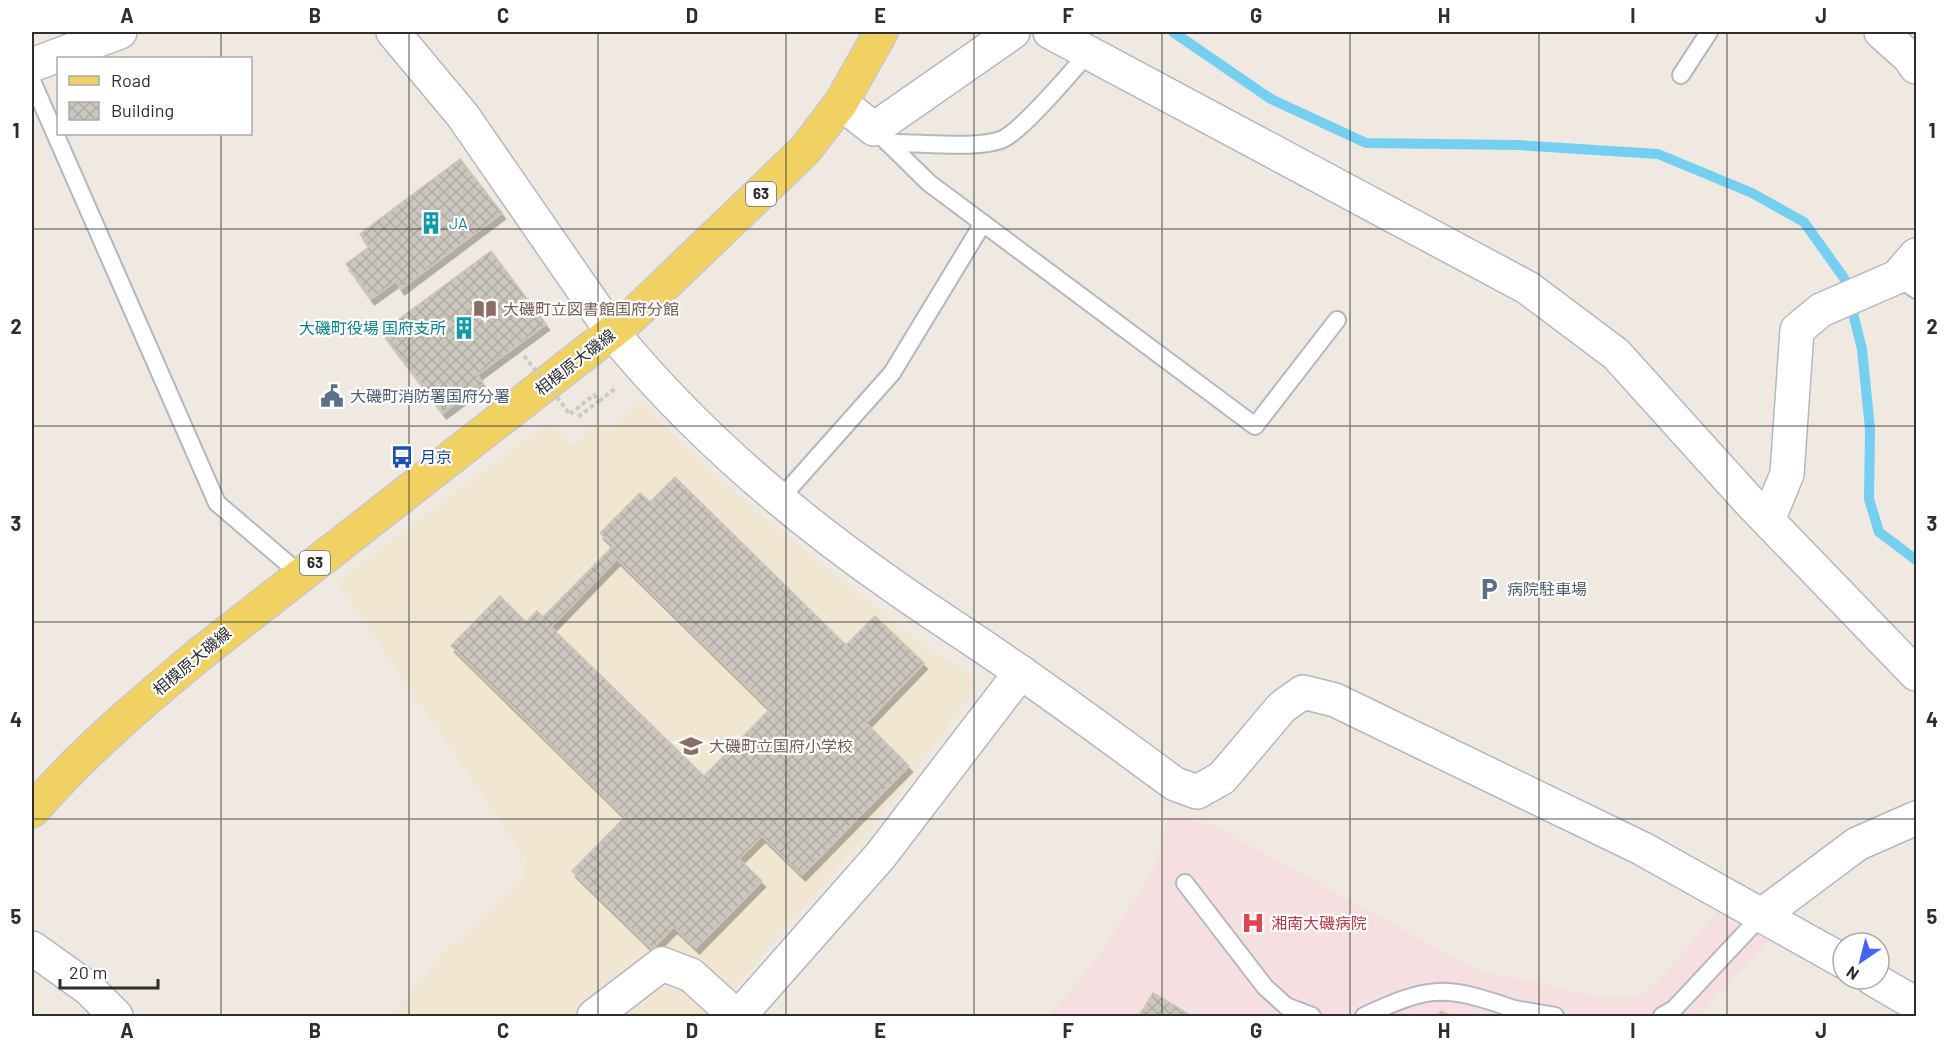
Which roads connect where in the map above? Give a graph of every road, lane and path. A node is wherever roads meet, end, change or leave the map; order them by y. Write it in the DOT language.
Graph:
graph roads {
  1 [pos="120,32"];
  2 [pos="393,32"];
  3 [pos="881,32"];
  4 [pos="1013,32"];
  5 [pos="1050,32"];
  6 [pos="1709,32"];
  7 [pos="1881,32"];
  8 [pos="1090,51"];
  9 [pos="32,65"];
  10 [pos="1917,67"];
  11 [pos="1681,75"];
  12 [pos="32,81"];
  13 [pos="841,103"];
  14 [pos="881,136"];
  15 [pos="983,223"];
  16 [pos="1910,274"];
  17 [pos="1337,320"];
  18 [pos="613,333"];
  19 [pos="524,356"];
  20 [pos="622,383"];
  21 [pos="599,401"];
  22 [pos="578,417"];
  23 [pos="779,500"];
  24 [pos="1768,520"];
  25 [pos="300,574"];
  26 [pos="1021,672"];
  27 [pos="1917,674"];
  28 [pos="32,812"];
  29 [pos="1917,818"];
  30 [pos="1185,883"];
  31 [pos="1762,915"];
  32 [pos="32,948"];
  33 [pos="1831,955"];
  34 [pos="1891,989"];
  35 [pos="1917,1004"];
  36 [pos="1514,1013"];
  37 [pos="116,1017"];
  38 [pos="594,1017"];
  39 [pos="737,1017"];
  40 [pos="1312,1017"];
  41 [pos="1364,1017"];
  42 [pos="1555,1017"];
  43 [pos="1662,1017"];
  1 -- 9 [label="street"];
  2 -- 18 [label="street"];
  3 -- 13 [label="main road, 相模原大磯線 / 63"];
  4 -- 14 [label="street"];
  5 -- 8 [label="street"];
  6 -- 11 [label="lane"];
  7 -- 10 [label="street"];
  8 -- 14 [label="lane"];
  8 -- 24 [label="street"];
  12 -- 25 [label="lane"];
  13 -- 14 [label="street"];
  13 -- 18 [label="main road, 相模原大磯線 / 63"];
  14 -- 15 [label="lane"];
  15 -- 17 [label="lane"];
  15 -- 23 [label="lane"];
  16 -- 24 [label="street"];
  18 -- 23 [label="street"];
  18 -- 25 [label="main road, 相模原大磯線 / 63"];
  19 -- 21 [label="path, bridge"];
  20 -- 21 [label="path"];
  21 -- 22 [label="path"];
  23 -- 26 [label="street"];
  24 -- 27 [label="street"];
  25 -- 28 [label="main road, 相模原大磯線 / 63"];
  26 -- 31 [label="street"];
  26 -- 39 [label="street"];
  29 -- 31 [label="street"];
  30 -- 40 [label="lane"];
  31 -- 33 [label="street"];
  31 -- 43 [label="lane"];
  32 -- 37 [label="street"];
  34 -- 35 [label="street"];
  36 -- 41 [label="lane"];
  36 -- 42 [label="lane"];
  38 -- 39 [label="street"];
}
